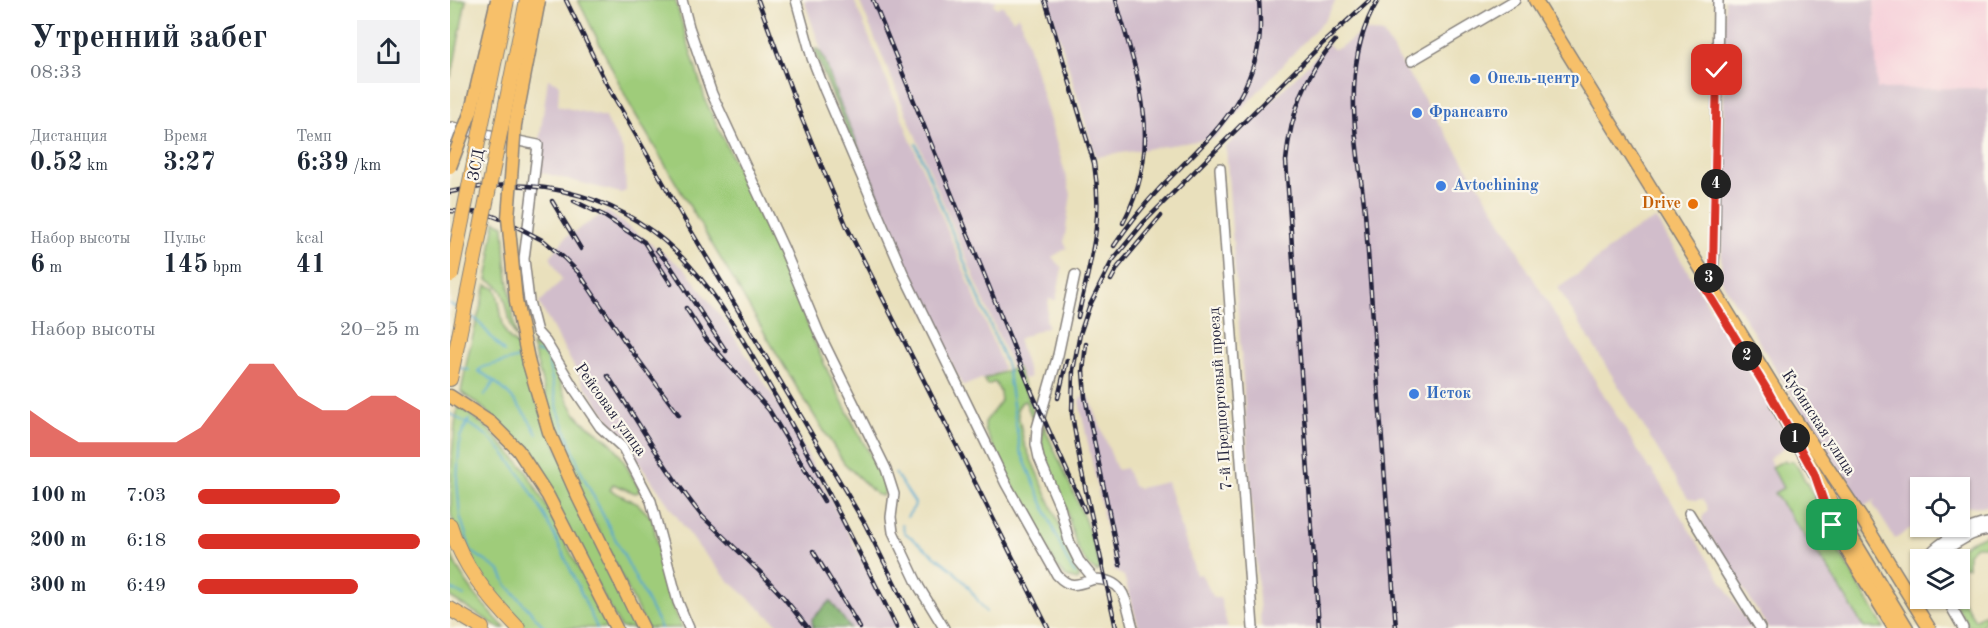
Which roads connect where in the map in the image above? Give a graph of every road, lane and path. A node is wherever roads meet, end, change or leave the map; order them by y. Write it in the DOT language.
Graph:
graph roads {
  1 [pos="496,0"];
  2 [pos="507,0"];
  3 [pos="527,0"];
  4 [pos="539,0"];
  5 [pos="682,0"];
  6 [pos="796,0"];
  7 [pos="1515,0"];
  8 [pos="1527,0"];
  9 [pos="1535,0"];
  10 [pos="1718,0"];
  11 [pos="1411,61"];
  12 [pos="450,137"];
  13 [pos="450,167"];
  14 [pos="1220,168"];
  15 [pos="1075,275"];
  16 [pos="450,278"];
  17 [pos="1705,281"];
  18 [pos="450,379"];
  19 [pos="450,396"];
  20 [pos="1814,473"];
  21 [pos="1689,513"];
  22 [pos="1988,523"];
  23 [pos="450,525"];
  24 [pos="1988,530"];
  25 [pos="1934,549"];
  26 [pos="1945,549"];
  27 [pos="1094,579"];
  28 [pos="450,609"];
  29 [pos="1952,609"];
  30 [pos="616,627"];
  31 [pos="482,628"];
  32 [pos="518,628"];
  33 [pos="643,628"];
  34 [pos="689,628"];
  35 [pos="944,628"];
  36 [pos="1134,628"];
  37 [pos="1253,628"];
  38 [pos="1760,628"];
  39 [pos="1894,628"];
  40 [pos="1907,628"];
  41 [pos="1929,628"];
  42 [pos="1963,628"];
  1 -- 13 [label="main road, bridge"];
  2 -- 16 [label="highway, ЗСД, bridge"];
  3 -- 18 [label="highway, ЗСД, bridge"];
  4 -- 33 [label="main road, bridge"];
  5 -- 35 [label="street"];
  6 -- 27 [label="street"];
  7 -- 11 [label="street"];
  8 -- 17 [label="main road, Кубинская улица"];
  9 -- 17 [label="main road, Кубинская улица"];
  10 -- 17 [label="street"];
  12 -- 34 [label="street, Рейсовая улица"];
  14 -- 37 [label="street, 7-й Предпортовый проезд"];
  15 -- 27 [label="street"];
  17 -- 20 [label="main road, Кубинская улица"];
  17 -- 41 [label="main road, Кубинская улица"];
  19 -- 30 [label="main road"];
  20 -- 39 [label="main road"];
  20 -- 40 [label="main road, Кубинская улица"];
  21 -- 38 [label="street"];
  22 -- 25 [label="street"];
  23 -- 32 [label="highway"];
  24 -- 26 [label="street"];
  27 -- 36 [label="street"];
  28 -- 31 [label="highway"];
  29 -- 42 [label="street"];
}
